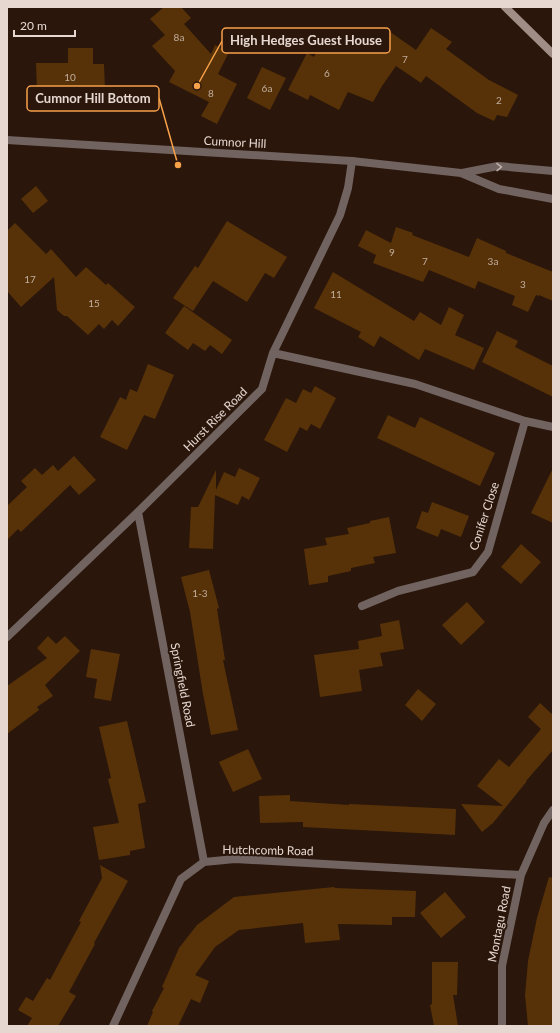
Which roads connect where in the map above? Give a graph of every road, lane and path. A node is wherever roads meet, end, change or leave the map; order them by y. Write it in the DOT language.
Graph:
graph roads {
  1 [pos="506,7"];
  2 [pos="553,54"];
  3 [pos="7,140"];
  4 [pos="352,161"];
  5 [pos="553,171"];
  6 [pos="461,173"];
  7 [pos="553,199"];
  8 [pos="272,353"];
  9 [pos="525,421"];
  10 [pos="553,427"];
  11 [pos="138,512"];
  12 [pos="362,606"];
  13 [pos="7,637"];
  14 [pos="553,810"];
  15 [pos="204,862"];
  16 [pos="521,875"];
  17 [pos="113,1026"];
  18 [pos="502,1026"];
  1 -- 2 [label="main road"];
  3 -- 4 [label="street, Cumnor Hill"];
  4 -- 6 [label="street, Cumnor Hill"];
  4 -- 8 [label="street, Hurst Rise Road"];
  6 -- 5 [label="street, Cumnor Hill, one-way"];
  6 -- 7 [label="street, Cumnor Hill"];
  8 -- 9 [label="street"];
  8 -- 11 [label="street, Hurst Rise Road"];
  9 -- 10 [label="street"];
  9 -- 12 [label="street, Conifer Close"];
  11 -- 13 [label="street, Hurst Rise Road"];
  11 -- 15 [label="street, Springfield Road"];
  14 -- 16 [label="street, Montagu Road"];
  15 -- 16 [label="street, Hutchcomb Road"];
  15 -- 17 [label="street"];
  16 -- 18 [label="street, Montagu Road"];
}
